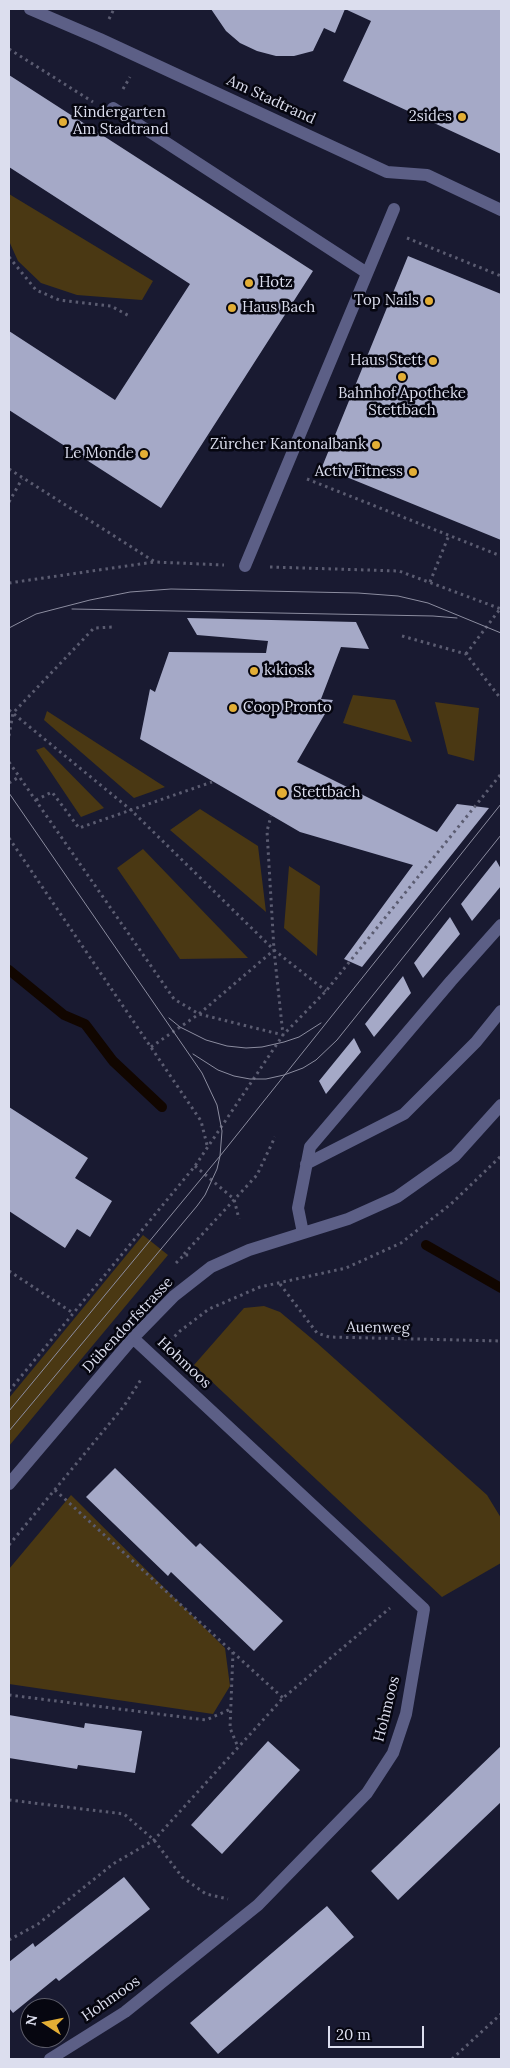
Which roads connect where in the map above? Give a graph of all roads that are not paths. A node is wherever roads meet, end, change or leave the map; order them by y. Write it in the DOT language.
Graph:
graph roads {
  1 [pos="30,9"];
  2 [pos="113,108"];
  3 [pos="394,209"];
  4 [pos="501,210"];
  5 [pos="367,273"];
  6 [pos="245,566"];
  7 [pos="501,925"];
  8 [pos="501,1010"];
  9 [pos="501,1105"];
  10 [pos="306,1164"];
  11 [pos="303,1233"];
  12 [pos="133,1338"];
  13 [pos="9,1484"];
  14 [pos="50,2059"];
  1 -- 4 [label="street, Am Stadtrand"];
  2 -- 5 [label="street"];
  3 -- 5 [label="street"];
  5 -- 6 [label="street"];
  7 -- 10 [label="street"];
  8 -- 10 [label="street"];
  9 -- 11 [label="street, Dübendorfstrasse"];
  10 -- 11 [label="street"];
  11 -- 12 [label="street, Dübendorfstrasse"];
  12 -- 13 [label="street, Dübendorfstrasse"];
  12 -- 14 [label="street, Hohmoos"];
}
